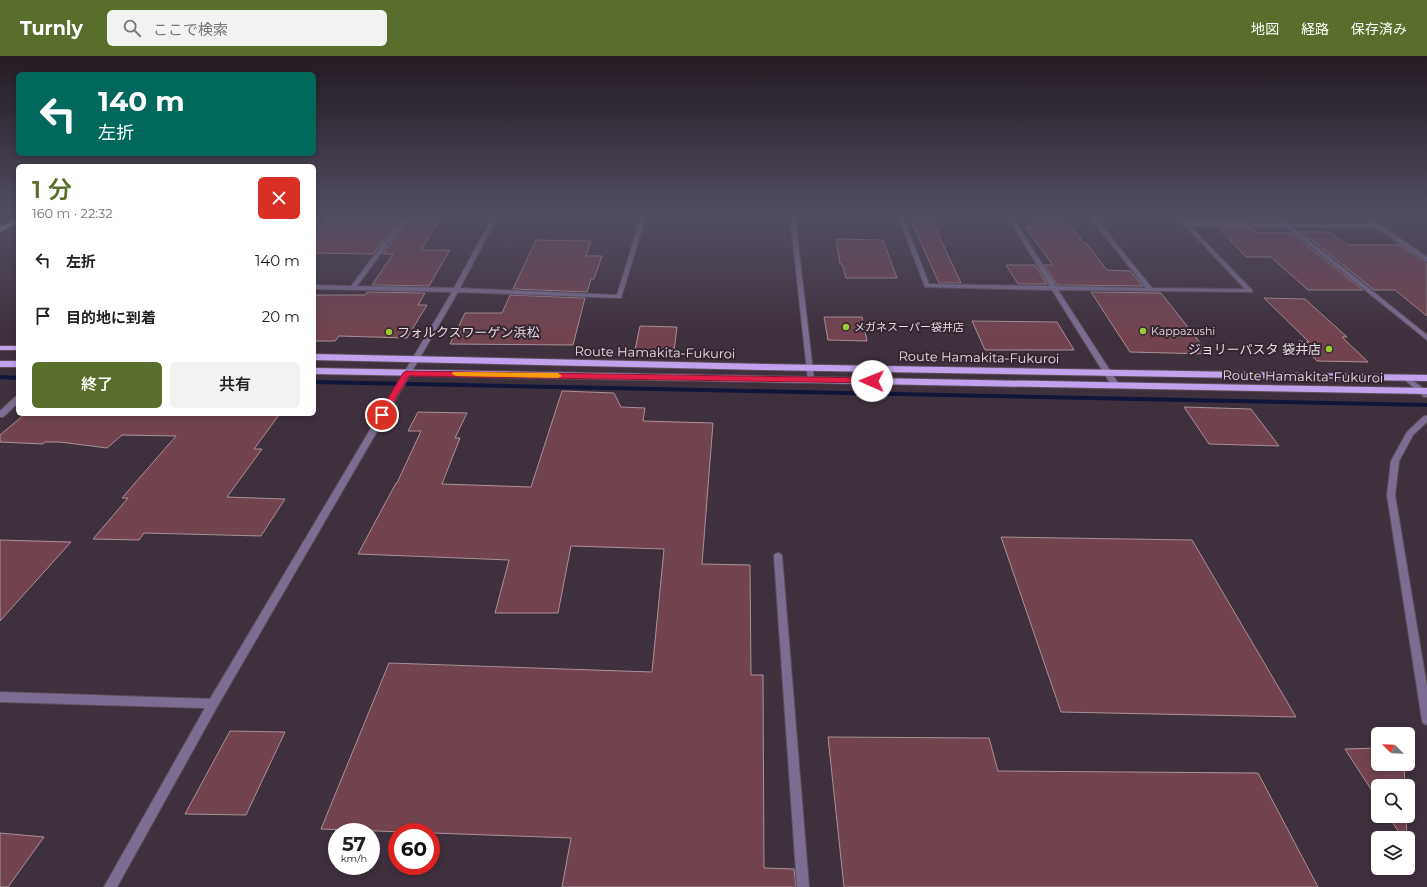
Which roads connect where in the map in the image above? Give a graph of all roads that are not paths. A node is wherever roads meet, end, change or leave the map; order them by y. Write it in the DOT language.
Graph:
graph roads {
  1 [pos="378,255"];
  2 [pos="475,255"];
  3 [pos="632,255"];
  4 [pos="796,255"];
  5 [pos="915,255"];
  6 [pos="1033,255"];
  7 [pos="1123,255"];
  8 [pos="1215,255"];
  9 [pos="1323,255"];
  10 [pos="316,287"];
  11 [pos="353,288"];
  12 [pos="1055,289"];
  13 [pos="456,290"];
  14 [pos="1152,290"];
  15 [pos="1427,338"];
  16 [pos="0,348"];
  17 [pos="16,348"];
  18 [pos="316,357"];
  19 [pos="414,360"];
  20 [pos="0,364"];
  21 [pos="16,364"];
  22 [pos="809,367"];
  23 [pos="316,371"];
  24 [pos="1108,372"];
  25 [pos="406,373"];
  26 [pos="1405,377"];
  27 [pos="1427,378"];
  28 [pos="811,380"];
  29 [pos="1116,386"];
  30 [pos="1426,392"];
  31 [pos="16,401"];
  32 [pos="0,415"];
  33 [pos="1427,418"];
  34 [pos="778,556"];
  35 [pos="0,697"];
  36 [pos="213,704"];
  37 [pos="1427,720"];
  38 [pos="110,887"];
  39 [pos="803,887"];
  1 -- 11 [label="street"];
  2 -- 13 [label="street"];
  3 -- 13 [label="street"];
  4 -- 22 [label="street"];
  5 -- 12 [label="street"];
  6 -- 12 [label="street"];
  7 -- 14 [label="street"];
  8 -- 14 [label="street"];
  9 -- 15 [label="street"];
  10 -- 11 [label="street"];
  11 -- 13 [label="street"];
  12 -- 14 [label="street"];
  12 -- 24 [label="street"];
  13 -- 19 [label="street"];
  16 -- 17 [label="main road"];
  18 -- 19 [label="main road, Route Hamakita-Fukuroi"];
  19 -- 22 [label="main road, Route Hamakita-Fukuroi"];
  19 -- 25 [label="street"];
  20 -- 21 [label="main road"];
  22 -- 24 [label="main road, Route Hamakita-Fukuroi"];
  22 -- 28 [label="street"];
  23 -- 25 [label="main road, Route Hamakita-Fukuroi"];
  24 -- 26 [label="main road, Route Hamakita-Fukuroi"];
  24 -- 29 [label="street"];
  25 -- 28 [label="main road, Route Hamakita-Fukuroi"];
  25 -- 36 [label="street"];
  26 -- 27 [label="main road, Route Hamakita-Fukuroi"];
  26 -- 30 [label="street"];
  28 -- 29 [label="main road, Route Hamakita-Fukuroi"];
  29 -- 30 [label="main road, Route Hamakita-Fukuroi"];
  31 -- 32 [label="street"];
  33 -- 37 [label="street"];
  34 -- 39 [label="street"];
  35 -- 36 [label="street"];
  36 -- 38 [label="street"];
}
